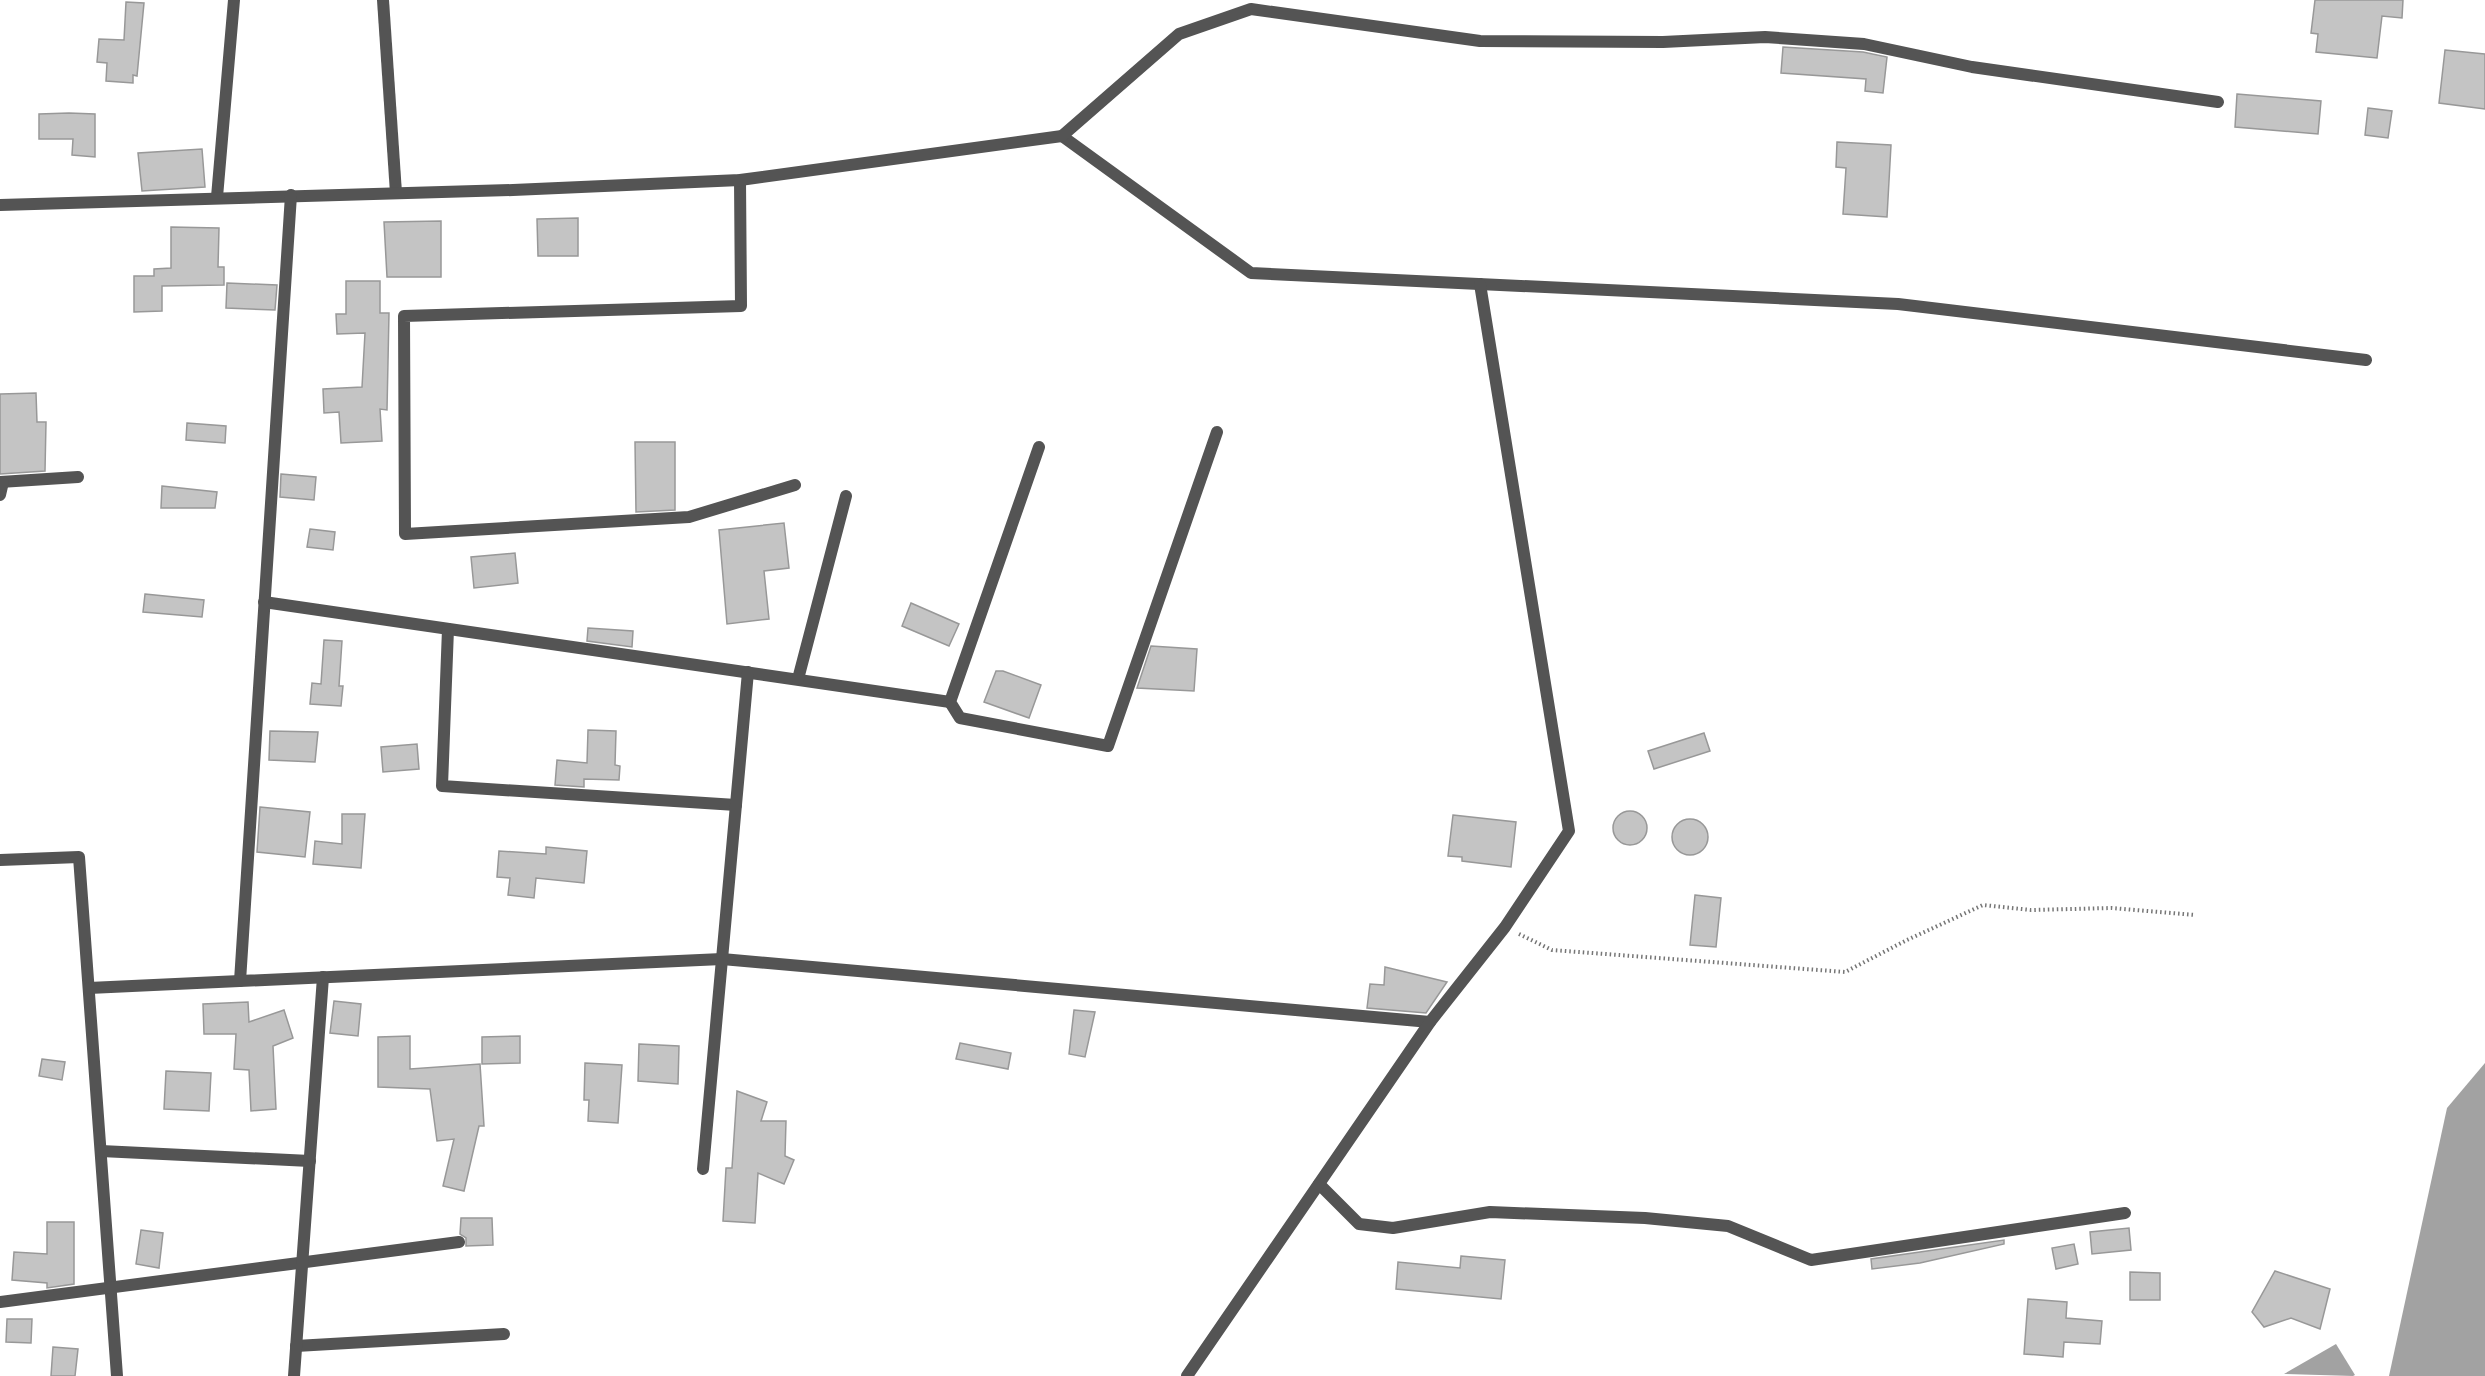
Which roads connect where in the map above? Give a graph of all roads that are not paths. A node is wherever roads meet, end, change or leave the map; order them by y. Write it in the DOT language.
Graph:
graph roads {
  1 [pos="234,0"];
  2 [pos="383,0"];
  3 [pos="2218,102"];
  4 [pos="1062,136"];
  5 [pos="740,180"];
  6 [pos="396,193"];
  7 [pos="291,195"];
  8 [pos="217,197"];
  9 [pos="0,205"];
  10 [pos="1480,284"];
  11 [pos="2366,360"];
  12 [pos="1217,432"];
  13 [pos="1039,447"];
  14 [pos="78,477"];
  15 [pos="1,482"];
  16 [pos="795,485"];
  17 [pos="0,495"];
  18 [pos="846,496"];
  19 [pos="264,602"];
  20 [pos="448,629"];
  21 [pos="748,672"];
  22 [pos="798,679"];
  23 [pos="950,702"];
  24 [pos="736,805"];
  25 [pos="0,860"];
  26 [pos="722,959"];
  27 [pos="323,977"];
  28 [pos="240,981"];
  29 [pos="89,988"];
  30 [pos="1430,1022"];
  31 [pos="101,1151"];
  32 [pos="310,1161"];
  33 [pos="702,1168"];
  34 [pos="1319,1184"];
  35 [pos="2125,1213"];
  36 [pos="459,1242"];
  37 [pos="302,1263"];
  38 [pos="111,1288"];
  39 [pos="0,1302"];
  40 [pos="504,1334"];
  41 [pos="296,1346"];
  42 [pos="117,1376"];
  43 [pos="294,1376"];
  44 [pos="1187,1376"];
  1 -- 8 [label="street"];
  2 -- 6 [label="street"];
  3 -- 4 [label="street"];
  4 -- 5 [label="street"];
  4 -- 10 [label="street"];
  5 -- 6 [label="street"];
  5 -- 16 [label="street"];
  6 -- 7 [label="street"];
  7 -- 8 [label="street"];
  7 -- 19 [label="street"];
  8 -- 9 [label="street"];
  10 -- 11 [label="street"];
  10 -- 30 [label="street"];
  12 -- 23 [label="street"];
  13 -- 23 [label="street"];
  14 -- 15 [label="street"];
  15 -- 17 [label="street"];
  18 -- 22 [label="street"];
  19 -- 20 [label="street"];
  19 -- 28 [label="street"];
  20 -- 21 [label="street"];
  20 -- 24 [label="street"];
  21 -- 22 [label="street"];
  21 -- 24 [label="street"];
  22 -- 23 [label="street"];
  24 -- 26 [label="street"];
  25 -- 29 [label="street"];
  26 -- 27 [label="street"];
  26 -- 30 [label="street"];
  26 -- 33 [label="street"];
  27 -- 28 [label="street"];
  27 -- 32 [label="street"];
  28 -- 29 [label="street"];
  29 -- 31 [label="street"];
  30 -- 34 [label="street"];
  31 -- 32 [label="street"];
  31 -- 38 [label="street"];
  32 -- 37 [label="street"];
  34 -- 35 [label="street"];
  34 -- 44 [label="street"];
  36 -- 37 [label="street"];
  37 -- 38 [label="street"];
  37 -- 41 [label="street"];
  38 -- 39 [label="street"];
  38 -- 42 [label="street"];
  40 -- 41 [label="street"];
  41 -- 43 [label="street"];
}
